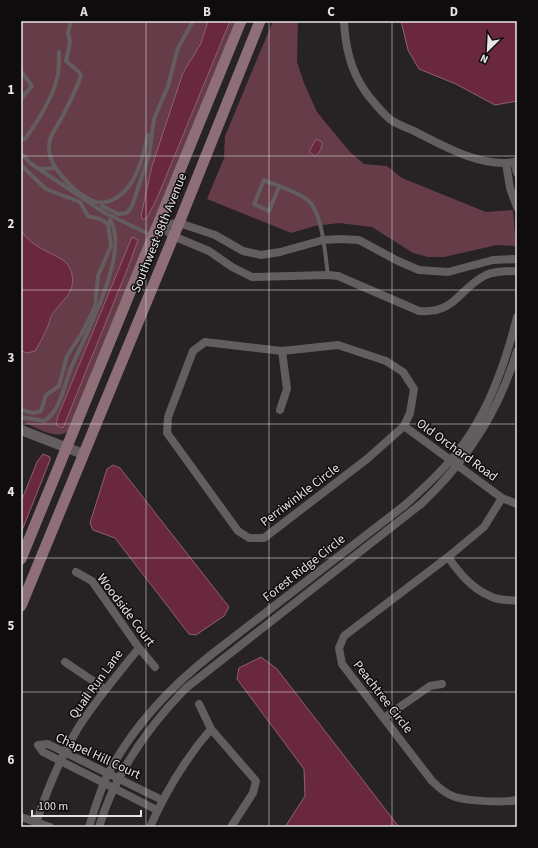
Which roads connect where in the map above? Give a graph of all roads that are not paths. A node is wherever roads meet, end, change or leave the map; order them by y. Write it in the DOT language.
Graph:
graph roads {
  1 [pos="71,21"];
  2 [pos="193,21"];
  3 [pos="241,21"];
  4 [pos="260,21"];
  5 [pos="344,21"];
  6 [pos="59,52"];
  7 [pos="21,71"];
  8 [pos="21,98"];
  9 [pos="148,135"];
  10 [pos="21,139"];
  11 [pos="21,153"];
  12 [pos="513,162"];
  13 [pos="21,165"];
  14 [pos="56,168"];
  15 [pos="39,169"];
  16 [pos="517,173"];
  17 [pos="279,187"];
  18 [pos="102,206"];
  19 [pos="517,207"];
  20 [pos="110,220"];
  21 [pos="179,223"];
  22 [pos="158,225"];
  23 [pos="153,236"];
  24 [pos="173,236"];
  25 [pos="323,240"];
  26 [pos="517,260"];
  27 [pos="517,271"];
  28 [pos="328,275"];
  29 [pos="517,317"];
  30 [pos="282,351"];
  31 [pos="517,351"];
  32 [pos="21,410"];
  33 [pos="280,410"];
  34 [pos="21,417"];
  35 [pos="404,426"];
  36 [pos="21,430"];
  37 [pos="66,448"];
  38 [pos="83,454"];
  39 [pos="449,460"];
  40 [pos="457,466"];
  41 [pos="502,498"];
  42 [pos="517,504"];
  43 [pos="448,557"];
  44 [pos="21,559"];
  45 [pos="76,572"];
  46 [pos="517,601"];
  47 [pos="21,606"];
  48 [pos="139,648"];
  49 [pos="65,662"];
  50 [pos="155,667"];
  51 [pos="442,684"];
  52 [pos="105,689"];
  53 [pos="199,704"];
  54 [pos="384,718"];
  55 [pos="211,729"];
  56 [pos="65,753"];
  57 [pos="61,762"];
  58 [pos="109,774"];
  59 [pos="119,779"];
  60 [pos="104,784"];
  61 [pos="113,789"];
  62 [pos="162,800"];
  63 [pos="517,800"];
  64 [pos="157,810"];
  65 [pos="21,817"];
  66 [pos="36,823"];
  67 [pos="50,827"];
  68 [pos="89,827"];
  69 [pos="99,827"];
  70 [pos="150,827"];
  71 [pos="231,827"];
  1 -- 14 [label="lane"];
  2 -- 18 [label="lane"];
  3 -- 22 [label="main road, Southwest 88th Avenue"];
  4 -- 21 [label="main road, Southwest 88th Avenue"];
  5 -- 12 [label="street"];
  6 -- 10 [label="lane"];
  7 -- 8 [label="lane"];
  9 -- 14 [label="lane"];
  11 -- 15 [label="lane"];
  12 -- 16 [label="street"];
  12 -- 19 [label="street"];
  13 -- 32 [label="lane"];
  14 -- 15 [label="lane"];
  15 -- 23 [label="lane"];
  17 -- 17 [label="lane"];
  17 -- 25 [label="lane"];
  20 -- 34 [label="lane"];
  21 -- 22 [label="street"];
  21 -- 24 [label="main road, Southwest 88th Avenue"];
  21 -- 25 [label="street"];
  22 -- 23 [label="main road, Southwest 88th Avenue"];
  22 -- 24 [label="street"];
  23 -- 37 [label="main road, Southwest 88th Avenue"];
  24 -- 28 [label="street"];
  24 -- 38 [label="main road, Southwest 88th Avenue"];
  25 -- 26 [label="street"];
  25 -- 28 [label="lane"];
  27 -- 28 [label="street"];
  29 -- 39 [label="street, Forest Ridge Circle"];
  30 -- 33 [label="street"];
  30 -- 35 [label="street, Perriwinkle Circle"];
  30 -- 35 [label="street, Perriwinkle Circle"];
  31 -- 40 [label="street, Forest Ridge Circle"];
  35 -- 39 [label="street, Old Orchard Road"];
  36 -- 37 [label="street"];
  37 -- 38 [label="street"];
  37 -- 44 [label="main road, Southwest 88th Avenue"];
  38 -- 47 [label="main road, Southwest 88th Avenue"];
  39 -- 40 [label="street, Old Orchard Road"];
  39 -- 58 [label="street, Forest Ridge Circle"];
  40 -- 41 [label="street, Old Orchard Road"];
  40 -- 59 [label="street, Forest Ridge Circle"];
  41 -- 42 [label="street, Old Orchard Road"];
  41 -- 43 [label="street, Peachtree Circle"];
  43 -- 46 [label="street"];
  43 -- 54 [label="street, Peachtree Circle"];
  45 -- 48 [label="street, Woodside Court"];
  48 -- 50 [label="street, Woodside Court"];
  48 -- 52 [label="street, Quail Run Lane"];
  49 -- 52 [label="street"];
  51 -- 54 [label="street"];
  52 -- 56 [label="street, Quail Run Lane"];
  53 -- 55 [label="street"];
  54 -- 63 [label="street, Peachtree Circle"];
  55 -- 62 [label="street"];
  55 -- 71 [label="street"];
  56 -- 57 [label="street, Quail Run Lane"];
  56 -- 57 [label="street, Chapel Hill Court"];
  56 -- 58 [label="street, Chapel Hill Court"];
  57 -- 60 [label="street, Chapel Hill Court"];
  57 -- 66 [label="street, Quail Run Lane"];
  58 -- 59 [label="street, Chapel Hill Court"];
  58 -- 60 [label="street, Forest Ridge Circle"];
  59 -- 61 [label="street, Forest Ridge Circle"];
  59 -- 62 [label="street, Chapel Hill Court"];
  60 -- 61 [label="street, Chapel Hill Court"];
  60 -- 68 [label="street, Forest Ridge Circle"];
  61 -- 64 [label="street, Chapel Hill Court"];
  61 -- 69 [label="street, Forest Ridge Circle"];
  62 -- 64 [label="street"];
  64 -- 70 [label="street"];
  65 -- 66 [label="street"];
  66 -- 67 [label="street"];
}
